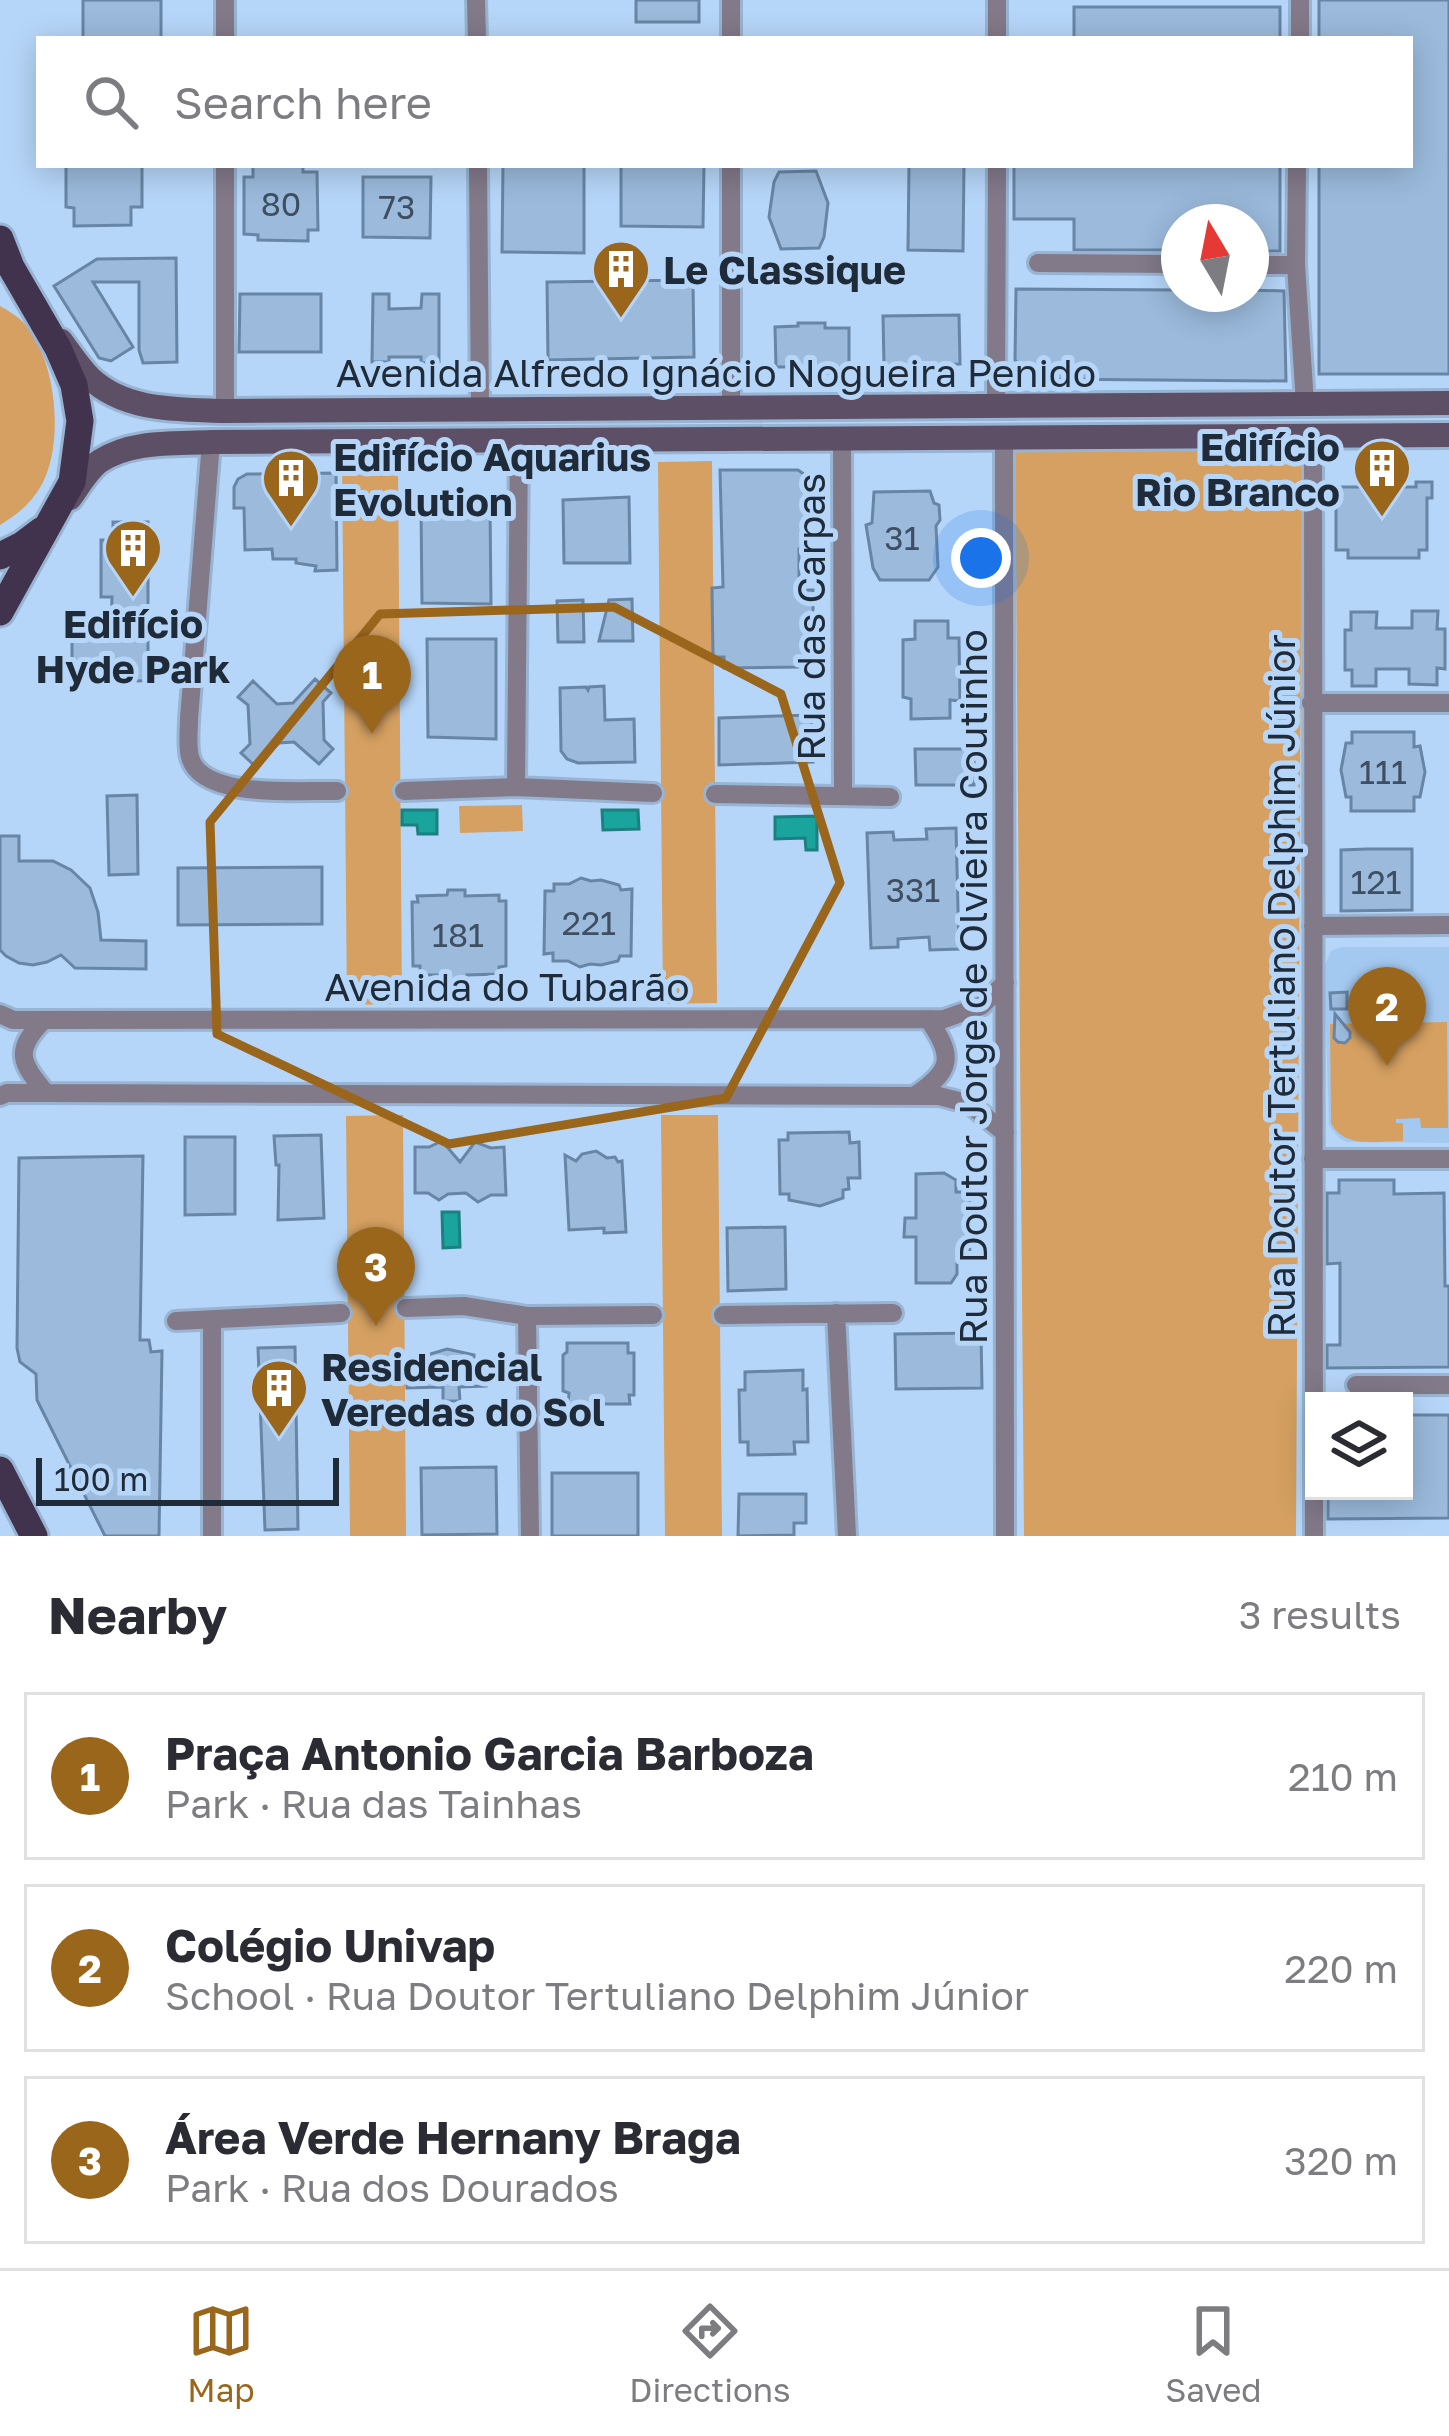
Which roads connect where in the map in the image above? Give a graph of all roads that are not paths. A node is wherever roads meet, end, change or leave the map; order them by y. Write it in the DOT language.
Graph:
graph roads {
  1 [pos="226,0"];
  2 [pos="476,0"];
  3 [pos="731,0"];
  4 [pos="997,0"];
  5 [pos="1300,0"];
  6 [pos="225,36"];
  7 [pos="476,36"];
  8 [pos="731,36"];
  9 [pos="997,36"];
  10 [pos="1300,36"];
  11 [pos="225,168"];
  12 [pos="478,168"];
  13 [pos="731,168"];
  14 [pos="997,168"];
  15 [pos="1298,168"];
  16 [pos="0,239"];
  17 [pos="1038,263"];
  18 [pos="1161,264"];
  19 [pos="1269,265"];
  20 [pos="1296,265"];
  21 [pos="0,288"];
  22 [pos="29,300"];
  23 [pos="1408,402"];
  24 [pos="1449,403"];
  25 [pos="1305,404"];
  26 [pos="996,406"];
  27 [pos="731,408"];
  28 [pos="480,409"];
  29 [pos="225,411"];
  30 [pos="281,411"];
  31 [pos="1449,415"];
  32 [pos="1449,431"];
  33 [pos="1406,434"];
  34 [pos="1313,435"];
  35 [pos="1004,437"];
  36 [pos="842,438"];
  37 [pos="472,440"];
  38 [pos="519,441"];
  39 [pos="212,442"];
  40 [pos="280,442"];
  41 [pos="51,524"];
  42 [pos="0,556"];
  43 [pos="0,612"];
  44 [pos="1311,703"];
  45 [pos="1449,703"];
  46 [pos="516,787"];
  47 [pos="337,791"];
  48 [pos="404,791"];
  49 [pos="653,793"];
  50 [pos="715,794"];
  51 [pos="843,796"];
  52 [pos="890,797"];
  53 [pos="1313,926"];
  54 [pos="1449,926"];
  55 [pos="1005,983"];
  56 [pos="0,1014"];
  57 [pos="928,1019"];
  58 [pos="44,1020"];
  59 [pos="46,1093"];
  60 [pos="0,1096"];
  61 [pos="914,1096"];
  62 [pos="1005,1133"];
  63 [pos="1313,1159"];
  64 [pos="1449,1160"];
  65 [pos="406,1308"];
  66 [pos="836,1312"];
  67 [pos="340,1313"];
  68 [pos="893,1313"];
  69 [pos="653,1315"];
  70 [pos="722,1315"];
  71 [pos="527,1316"];
  72 [pos="212,1320"];
  73 [pos="176,1321"];
  74 [pos="1356,1385"];
  75 [pos="1449,1385"];
  76 [pos="0,1471"];
  77 [pos="34,1536"];
  78 [pos="212,1536"];
  79 [pos="530,1536"];
  80 [pos="847,1536"];
  81 [pos="1005,1536"];
  82 [pos="1314,1536"];
  1 -- 6 [label="street"];
  2 -- 7 [label="street"];
  3 -- 8 [label="street"];
  4 -- 9 [label="street"];
  5 -- 10 [label="street"];
  11 -- 29 [label="street"];
  12 -- 28 [label="street"];
  13 -- 27 [label="street"];
  14 -- 26 [label="street"];
  15 -- 20 [label="street"];
  16 -- 22 [label="main road"];
  17 -- 18 [label="street"];
  19 -- 20 [label="street"];
  20 -- 25 [label="street"];
  21 -- 22 [label="main road"];
  22 -- 29 [label="street, Avenida Alfredo Ignácio Nogueira Penido"];
  22 -- 41 [label="main road"];
  23 -- 24 [label="street, Avenida Alfredo Ignácio Nogueira Penido"];
  23 -- 25 [label="street, Avenida Alfredo Ignácio Nogueira Penido"];
  23 -- 33 [label="street"];
  25 -- 26 [label="street, Avenida Alfredo Ignácio Nogueira Penido"];
  26 -- 27 [label="street, Avenida Alfredo Ignácio Nogueira Penido"];
  27 -- 28 [label="street, Avenida Alfredo Ignácio Nogueira Penido"];
  28 -- 30 [label="street, Avenida Alfredo Ignácio Nogueira Penido"];
  28 -- 37 [label="street"];
  29 -- 30 [label="street, Avenida Alfredo Ignácio Nogueira Penido"];
  30 -- 40 [label="street"];
  31 -- 32 [label="street"];
  32 -- 33 [label="street, Avenida Alfredo Ignácio Nogueira Penido"];
  33 -- 34 [label="street, Avenida Alfredo Ignácio Nogueira Penido"];
  34 -- 35 [label="street, Avenida Alfredo Ignácio Nogueira Penido"];
  34 -- 44 [label="street, Rua Doutor Tertuliano Delphim Júnior"];
  35 -- 36 [label="street, Avenida Alfredo Ignácio Nogueira Penido"];
  35 -- 55 [label="street, Rua Doutor Jorge de Olvieira Coutinho"];
  36 -- 38 [label="street, Avenida Alfredo Ignácio Nogueira Penido"];
  36 -- 51 [label="street, Rua das Carpas"];
  37 -- 38 [label="street, Avenida Alfredo Ignácio Nogueira Penido"];
  37 -- 40 [label="street, Avenida Alfredo Ignácio Nogueira Penido"];
  38 -- 46 [label="street"];
  39 -- 40 [label="street, Avenida Alfredo Ignácio Nogueira Penido"];
  39 -- 41 [label="street, Avenida Alfredo Ignácio Nogueira Penido"];
  39 -- 47 [label="street"];
  41 -- 42 [label="main road"];
  41 -- 43 [label="main road"];
  44 -- 45 [label="street"];
  44 -- 53 [label="street, Rua Doutor Tertuliano Delphim Júnior"];
  46 -- 48 [label="street"];
  46 -- 49 [label="street"];
  50 -- 51 [label="street"];
  51 -- 52 [label="street"];
  53 -- 54 [label="street"];
  53 -- 63 [label="street, Rua Doutor Tertuliano Delphim Júnior"];
  55 -- 57 [label="street, Avenida do Tubarão"];
  55 -- 62 [label="street, Rua Doutor Jorge de Olvieira Coutinho"];
  56 -- 58 [label="street, Avenida do Tubarão"];
  57 -- 58 [label="street, Avenida do Tubarão"];
  57 -- 61 [label="street"];
  58 -- 59 [label="street"];
  59 -- 60 [label="street"];
  59 -- 61 [label="street"];
  61 -- 62 [label="street"];
  62 -- 81 [label="street, Rua Doutor Jorge de Olvieira Coutinho"];
  63 -- 64 [label="street"];
  63 -- 82 [label="street, Rua Doutor Tertuliano Delphim Júnior"];
  65 -- 71 [label="street"];
  66 -- 68 [label="street"];
  66 -- 70 [label="street"];
  66 -- 80 [label="street"];
  67 -- 72 [label="street"];
  69 -- 71 [label="street"];
  71 -- 79 [label="street"];
  72 -- 73 [label="street"];
  72 -- 78 [label="street"];
  74 -- 75 [label="street"];
  76 -- 77 [label="main road"];
}
